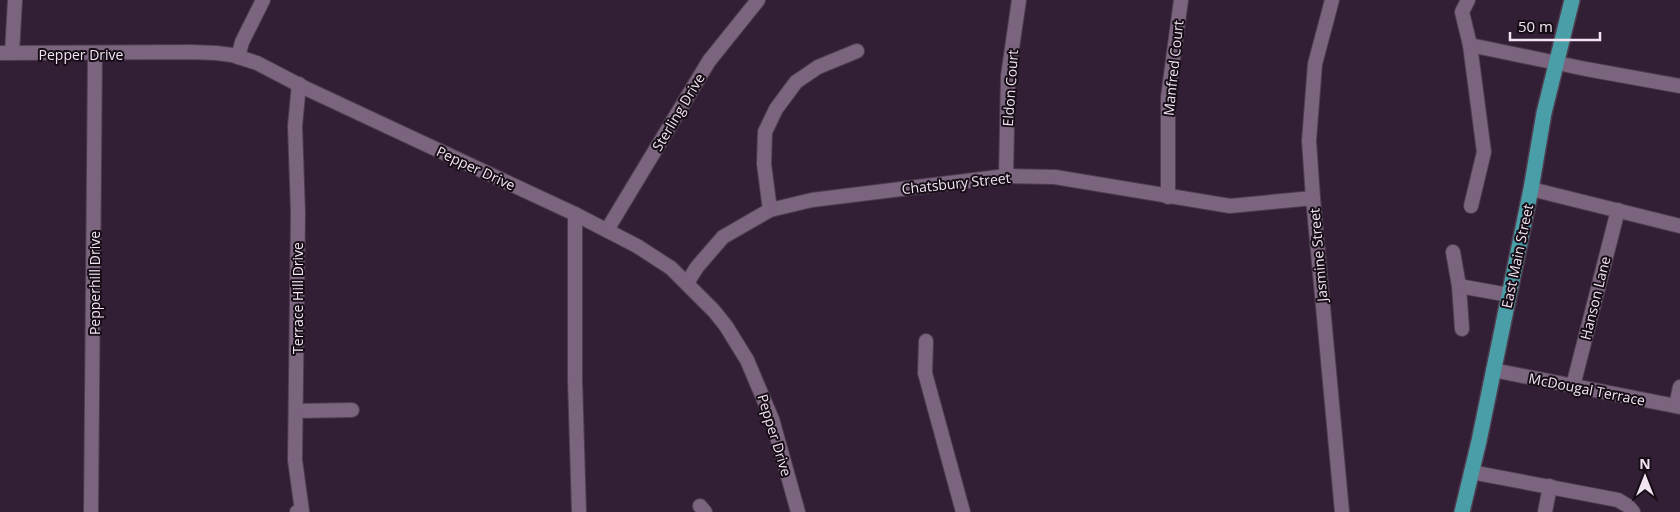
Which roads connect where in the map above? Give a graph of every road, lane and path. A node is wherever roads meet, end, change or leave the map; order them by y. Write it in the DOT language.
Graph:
graph roads {
  1 [pos="15,0"];
  2 [pos="263,0"];
  3 [pos="758,0"];
  4 [pos="1019,0"];
  5 [pos="1181,0"];
  6 [pos="1332,0"];
  7 [pos="1468,0"];
  8 [pos="1572,0"];
  9 [pos="1470,45"];
  10 [pos="857,51"];
  11 [pos="6,53"];
  12 [pos="95,54"];
  13 [pos="238,57"];
  14 [pos="1557,63"];
  15 [pos="298,84"];
  16 [pos="1680,86"];
  17 [pos="1006,176"];
  18 [pos="1531,189"];
  19 [pos="1168,197"];
  20 [pos="1312,198"];
  21 [pos="1471,206"];
  22 [pos="770,210"];
  23 [pos="1618,210"];
  24 [pos="575,214"];
  25 [pos="1680,226"];
  26 [pos="607,230"];
  27 [pos="1453,252"];
  28 [pos="687,283"];
  29 [pos="1459,286"];
  30 [pos="1509,295"];
  31 [pos="1462,329"];
  32 [pos="926,341"];
  33 [pos="1493,370"];
  34 [pos="1573,386"];
  35 [pos="1680,387"];
  36 [pos="1678,406"];
  37 [pos="352,410"];
  38 [pos="296,411"];
  39 [pos="1471,472"];
  40 [pos="1550,486"];
  41 [pos="91,512"];
  42 [pos="300,512"];
  43 [pos="579,512"];
  44 [pos="798,512"];
  45 [pos="963,512"];
  46 [pos="1342,512"];
  47 [pos="1462,512"];
  48 [pos="1546,512"];
  49 [pos="1633,512"];
  1 -- 11 [label="street"];
  2 -- 13 [label="street"];
  3 -- 26 [label="street, Sterling Drive"];
  4 -- 17 [label="street, Eldon Court"];
  5 -- 19 [label="street, Manfred Court"];
  6 -- 20 [label="street, Jasmine Street"];
  7 -- 9 [label="street"];
  8 -- 14 [label="main road, East Main Street"];
  9 -- 14 [label="street"];
  9 -- 21 [label="street"];
  10 -- 22 [label="street"];
  11 -- 12 [label="street, Pepper Drive"];
  12 -- 13 [label="street, Pepper Drive"];
  12 -- 41 [label="street, Pepperhill Drive"];
  13 -- 15 [label="street, Pepper Drive"];
  14 -- 16 [label="street"];
  14 -- 18 [label="main road, East Main Street"];
  15 -- 24 [label="street, Pepper Drive"];
  15 -- 38 [label="street, Terrace Hill Drive"];
  17 -- 19 [label="street, Chatsbury Street"];
  17 -- 22 [label="street, Chatsbury Street"];
  18 -- 23 [label="street"];
  18 -- 30 [label="main road, East Main Street"];
  19 -- 20 [label="street, Chatsbury Street"];
  20 -- 46 [label="street, Jasmine Street"];
  22 -- 28 [label="street, Chatsbury Street"];
  23 -- 25 [label="street"];
  23 -- 34 [label="street, Hanson Lane"];
  24 -- 26 [label="street, Pepper Drive"];
  24 -- 43 [label="street"];
  26 -- 28 [label="street, Pepper Drive"];
  27 -- 29 [label="street"];
  28 -- 44 [label="street, Pepper Drive"];
  29 -- 30 [label="street"];
  29 -- 31 [label="street"];
  30 -- 33 [label="main road, East Main Street"];
  32 -- 45 [label="street"];
  33 -- 34 [label="street, McDougal Terrace"];
  33 -- 39 [label="main road, East Main Street"];
  34 -- 36 [label="street, McDougal Terrace"];
  35 -- 36 [label="street"];
  37 -- 38 [label="street"];
  38 -- 42 [label="street, Terrace Hill Drive"];
  39 -- 40 [label="street"];
  39 -- 47 [label="main road, East Main Street"];
  40 -- 48 [label="street"];
  40 -- 49 [label="street"];
}
